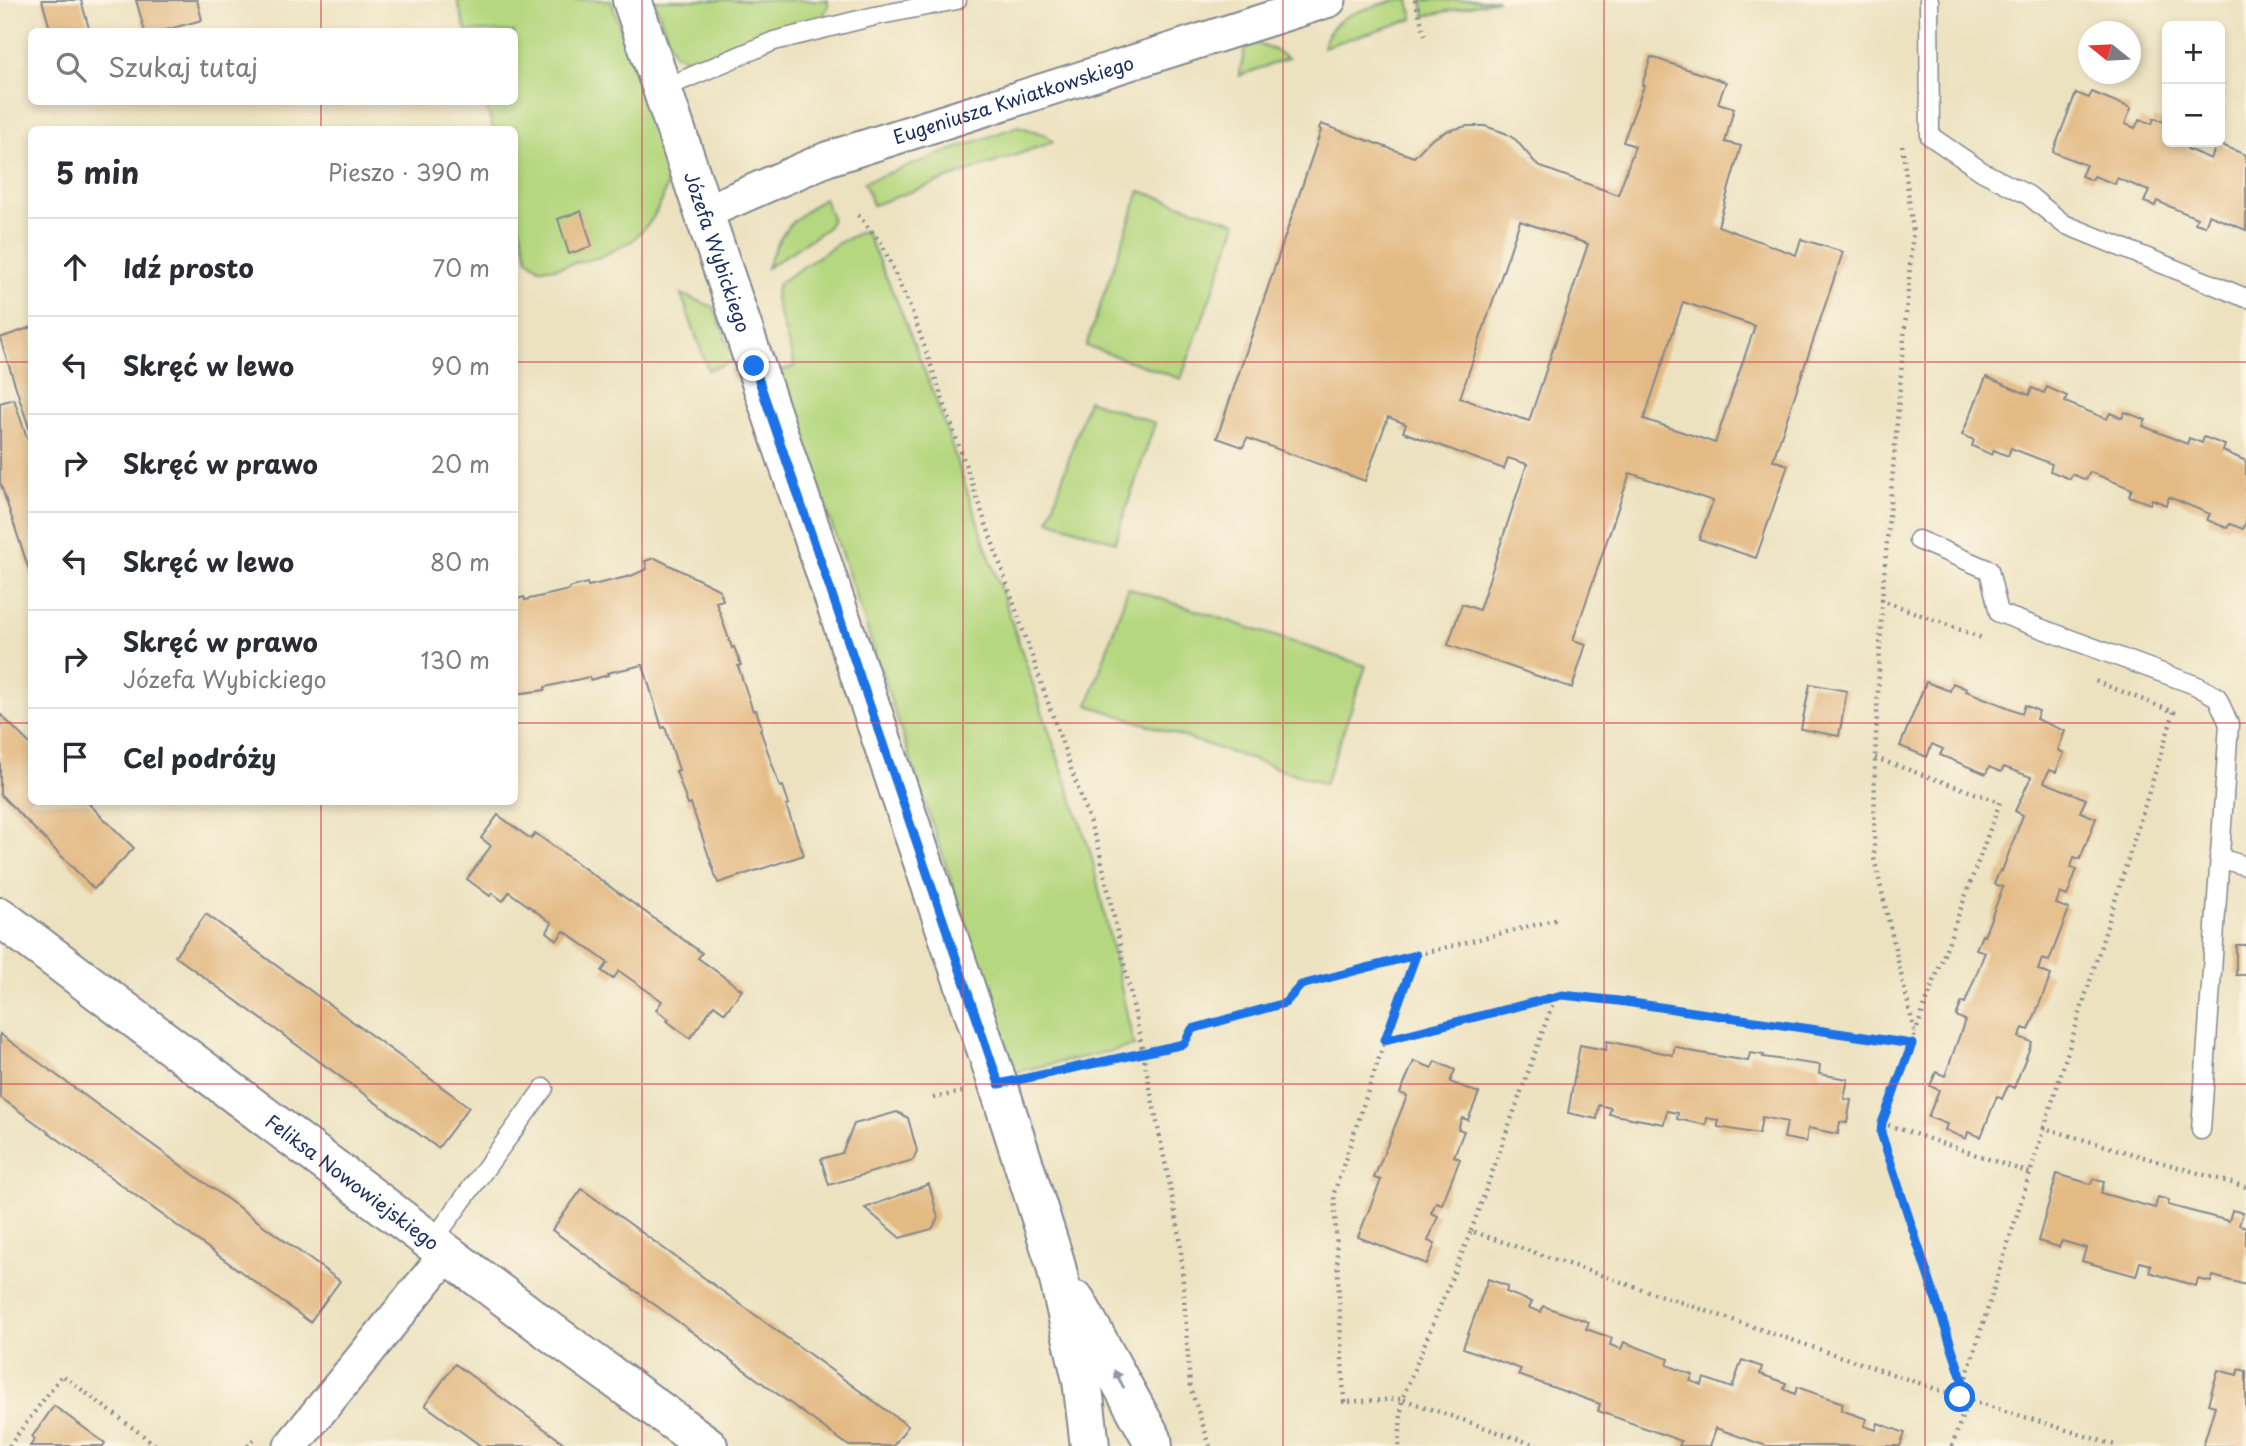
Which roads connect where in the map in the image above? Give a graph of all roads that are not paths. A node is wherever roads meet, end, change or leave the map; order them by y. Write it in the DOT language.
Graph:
graph roads {
  1 [pos="632,0"];
  2 [pos="957,0"];
  3 [pos="1329,0"];
  4 [pos="1929,0"];
  5 [pos="662,89"];
  6 [pos="703,213"];
  7 [pos="2246,298"];
  8 [pos="1918,540"];
  9 [pos="2219,858"];
  10 [pos="2246,866"];
  11 [pos="0,917"];
  12 [pos="544,1087"];
  13 [pos="2201,1130"];
  14 [pos="440,1248"];
  15 [pos="1055,1262"];
  16 [pos="292,1446"];
  17 [pos="708,1446"];
  18 [pos="1090,1446"];
  19 [pos="1153,1446"];
  1 -- 5 [label="street, Józefa Wybickiego"];
  2 -- 5 [label="lane"];
  3 -- 6 [label="street, Eugeniusza Kwiatkowskiego"];
  4 -- 7 [label="lane"];
  5 -- 6 [label="street, Józefa Wybickiego"];
  6 -- 15 [label="street, Józefa Wybickiego"];
  8 -- 9 [label="lane"];
  9 -- 10 [label="lane"];
  9 -- 13 [label="lane"];
  11 -- 14 [label="street, Feliksa Nowowiejskiego"];
  12 -- 14 [label="lane"];
  14 -- 16 [label="street"];
  14 -- 17 [label="street, Feliksa Nowowiejskiego"];
  15 -- 18 [label="street, Józefa Wybickiego"];
  19 -- 15 [label="street, Józefa Wybickiego, one-way"];
}
